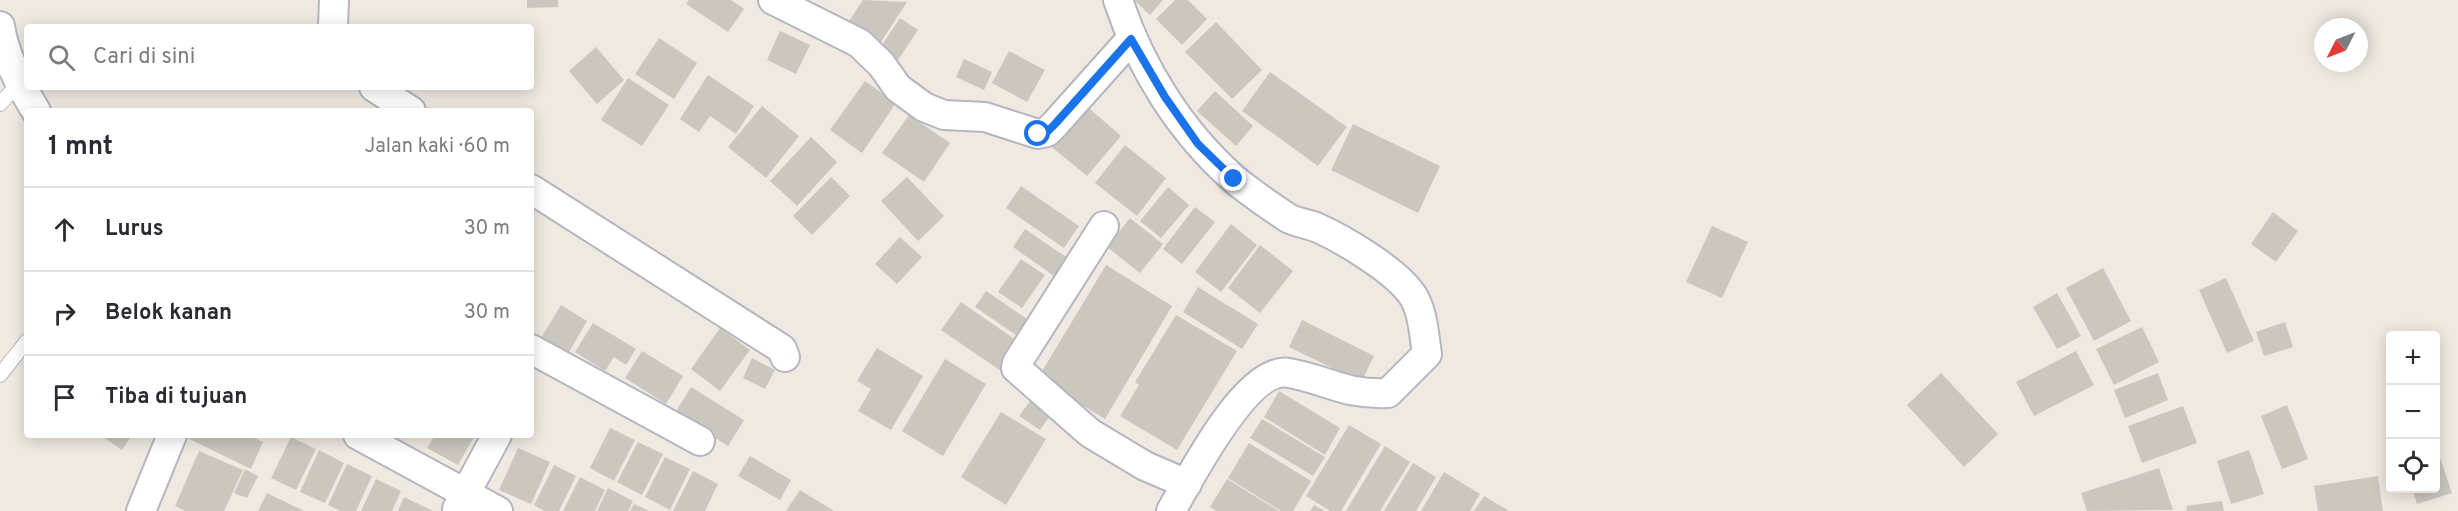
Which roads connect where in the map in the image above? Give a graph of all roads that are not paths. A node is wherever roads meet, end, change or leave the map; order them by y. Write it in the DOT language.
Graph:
graph roads {
  1 [pos="334,0"];
  2 [pos="773,0"];
  3 [pos="1118,0"];
  4 [pos="333,24"];
  5 [pos="0,26"];
  6 [pos="1131,39"];
  7 [pos="19,83"];
  8 [pos="379,90"];
  9 [pos="0,104"];
  10 [pos="34,108"];
  11 [pos="406,108"];
  12 [pos="534,191"];
  13 [pos="1104,226"];
  14 [pos="24,344"];
  15 [pos="785,357"];
  16 [pos="534,359"];
  17 [pos="0,375"];
  18 [pos="171,438"];
  19 [pos="363,438"];
  20 [pos="495,438"];
  21 [pos="700,441"];
  22 [pos="1187,484"];
  23 [pos="460,502"];
  24 [pos="141,511"];
  25 [pos="498,511"];
  26 [pos="1171,511"];
  1 -- 4 [label="street"];
  2 -- 6 [label="street"];
  3 -- 6 [label="street"];
  5 -- 7 [label="street"];
  6 -- 22 [label="street"];
  7 -- 9 [label="lane"];
  7 -- 10 [label="street"];
  8 -- 11 [label="street"];
  12 -- 15 [label="street"];
  13 -- 22 [label="street"];
  14 -- 17 [label="lane"];
  16 -- 21 [label="street"];
  18 -- 24 [label="street"];
  19 -- 23 [label="street"];
  20 -- 23 [label="street"];
  22 -- 26 [label="street"];
  23 -- 25 [label="street"];
}
